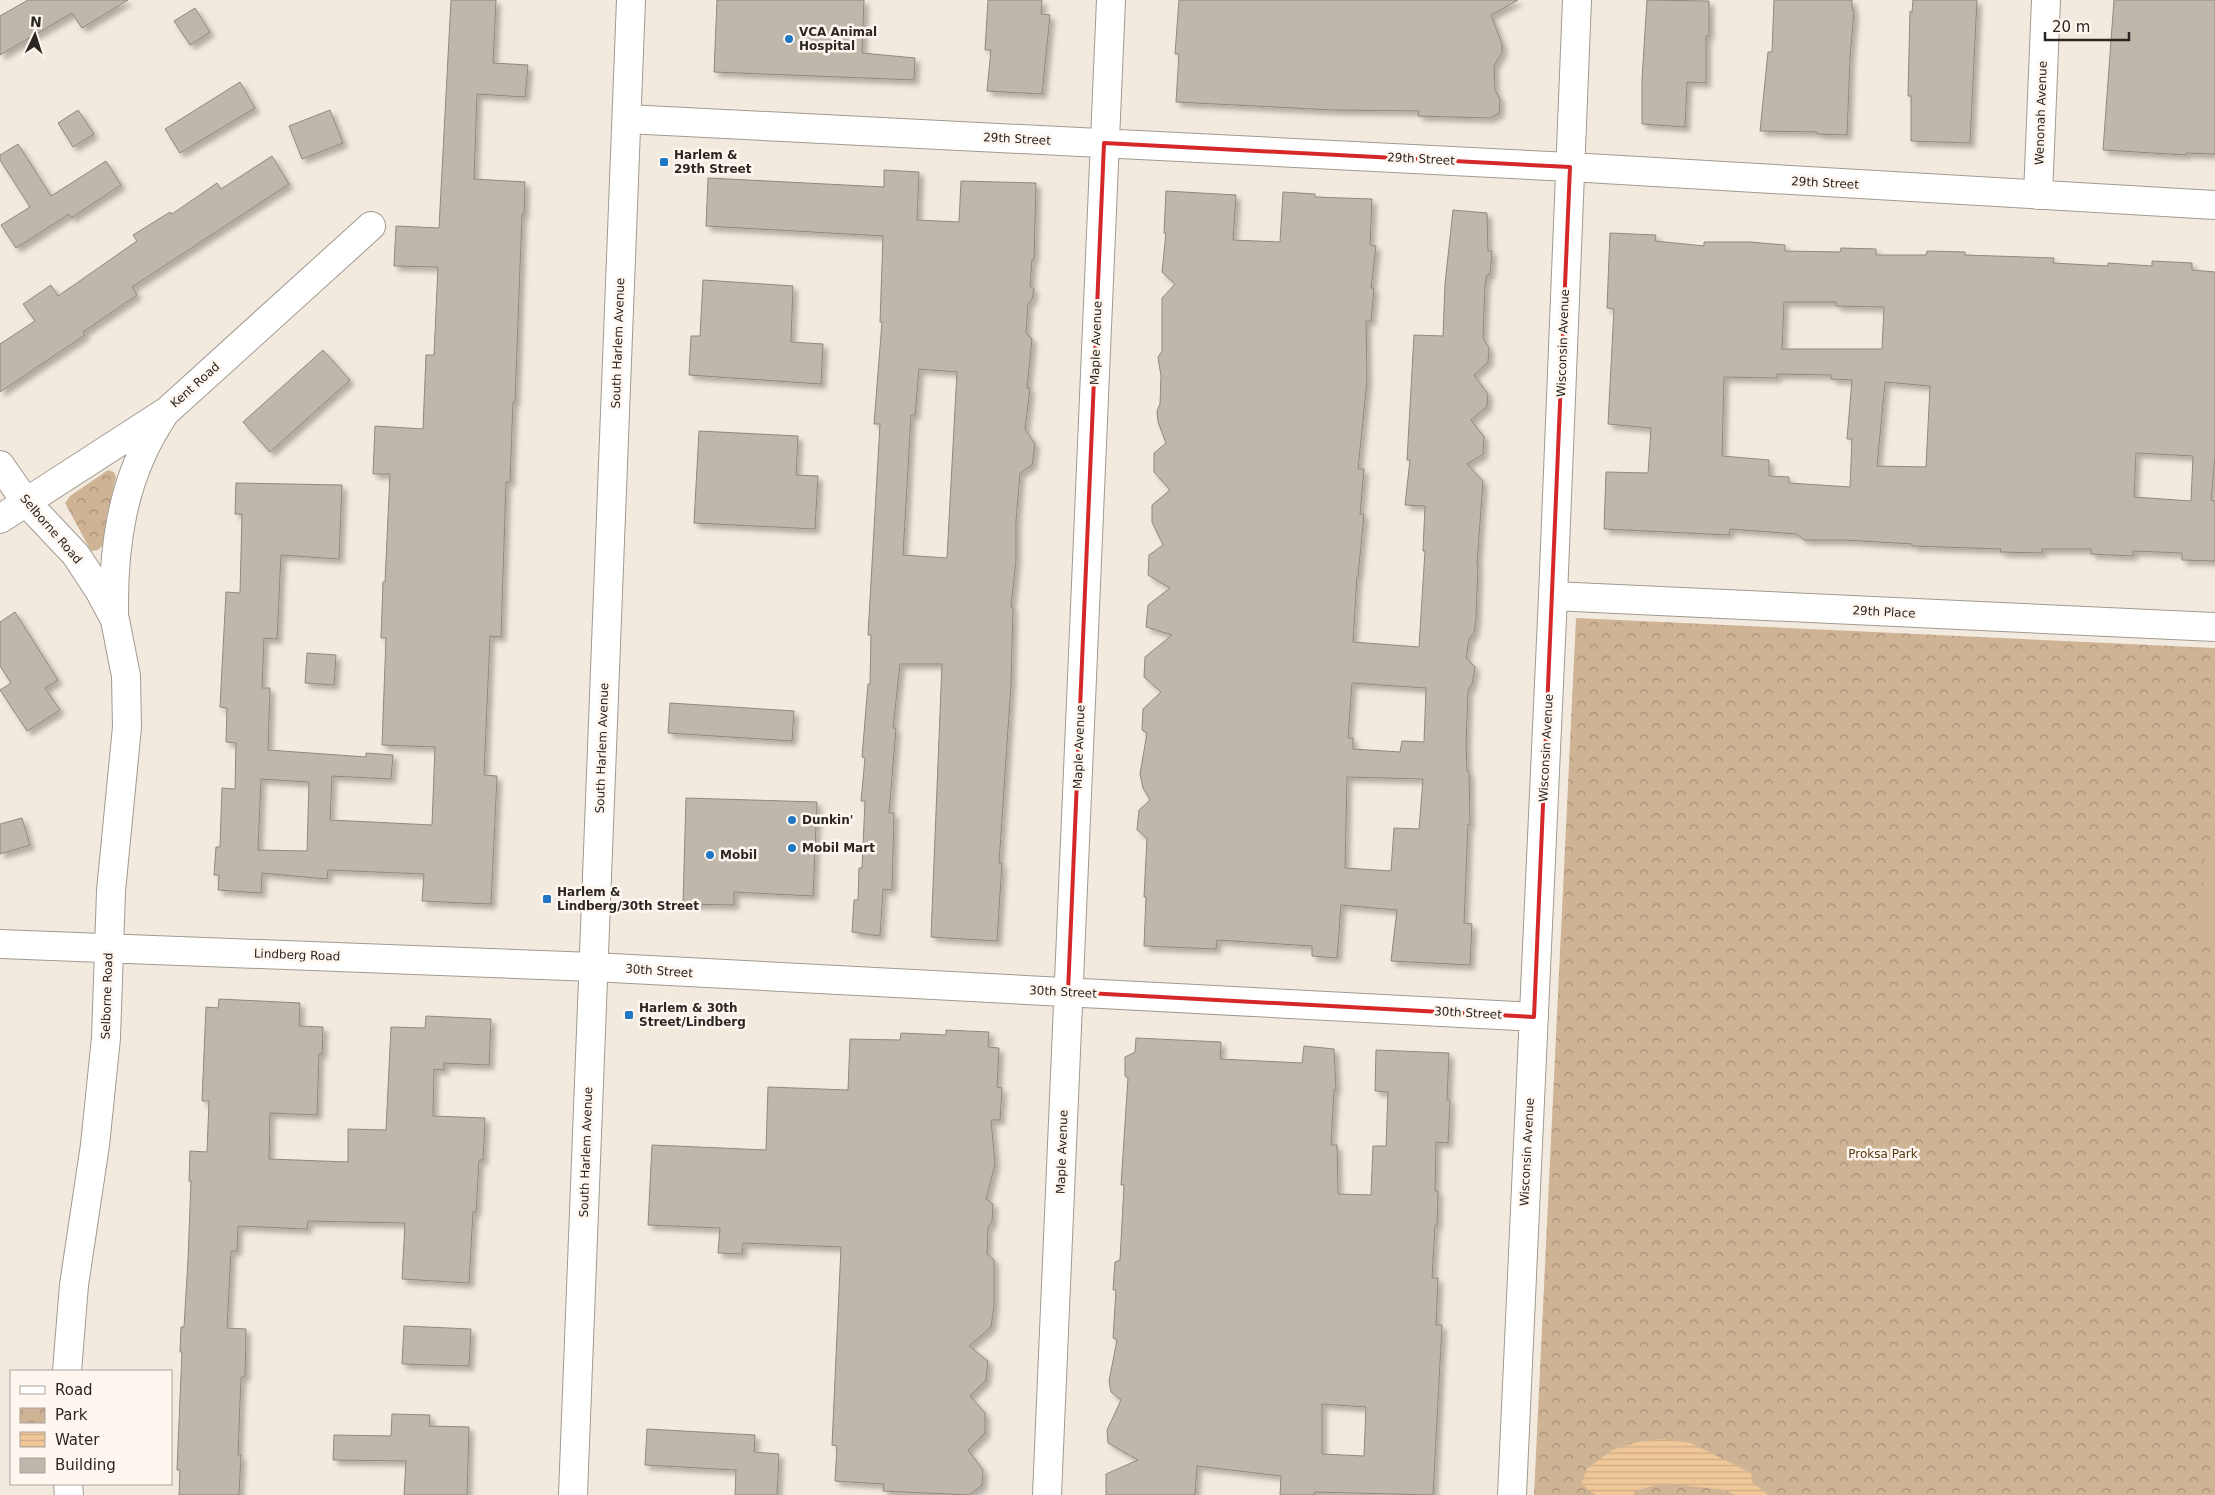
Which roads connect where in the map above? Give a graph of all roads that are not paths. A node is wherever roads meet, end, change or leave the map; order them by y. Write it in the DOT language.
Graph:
graph roads {
  1 [pos="631,0"];
  2 [pos="1110,0"];
  3 [pos="1577,0"];
  4 [pos="2046,0"];
  5 [pos="627,119"];
  6 [pos="1104,143"];
  7 [pos="1570,167"];
  8 [pos="2038,195"];
  9 [pos="2215,205"];
  10 [pos="371,226"];
  11 [pos="167,411"];
  12 [pos="0,465"];
  13 [pos="26,502"];
  14 [pos="0,519"];
  15 [pos="1553,596"];
  16 [pos="115,620"];
  17 [pos="2215,628"];
  18 [pos="0,944"];
  19 [pos="109,948"];
  20 [pos="593,967"];
  21 [pos="1068,992"];
  22 [pos="1534,1017"];
  23 [pos="66,1370"];
  24 [pos="573,1495"];
  25 [pos="1047,1495"];
  26 [pos="1512,1495"];
  1 -- 5 [label="street, South Harlem Avenue"];
  2 -- 6 [label="street, Maple Avenue"];
  3 -- 7 [label="street, Wisconsin Avenue"];
  4 -- 8 [label="street, Wenonah Avenue"];
  5 -- 6 [label="street, 29th Street"];
  5 -- 20 [label="street, South Harlem Avenue"];
  6 -- 7 [label="street, 29th Street"];
  6 -- 21 [label="street, Maple Avenue"];
  7 -- 8 [label="street, 29th Street"];
  7 -- 15 [label="street, Wisconsin Avenue"];
  8 -- 9 [label="street, 29th Street"];
  10 -- 11 [label="street, Kent Road"];
  11 -- 13 [label="street, Kent Road"];
  11 -- 16 [label="street, Selborne Road"];
  12 -- 13 [label="street, Selborne Road"];
  13 -- 14 [label="street, Kent Road"];
  13 -- 16 [label="street, Selborne Road"];
  15 -- 17 [label="street, 29th Place"];
  15 -- 22 [label="street, Wisconsin Avenue"];
  16 -- 19 [label="street, Selborne Road"];
  18 -- 19 [label="street, Lindberg Road"];
  19 -- 20 [label="street, Lindberg Road"];
  19 -- 23 [label="street, Selborne Road"];
  20 -- 21 [label="street, 30th Street"];
  20 -- 24 [label="street, South Harlem Avenue"];
  21 -- 22 [label="street, 30th Street"];
  21 -- 25 [label="street, Maple Avenue"];
  22 -- 26 [label="street, Wisconsin Avenue"];
}
